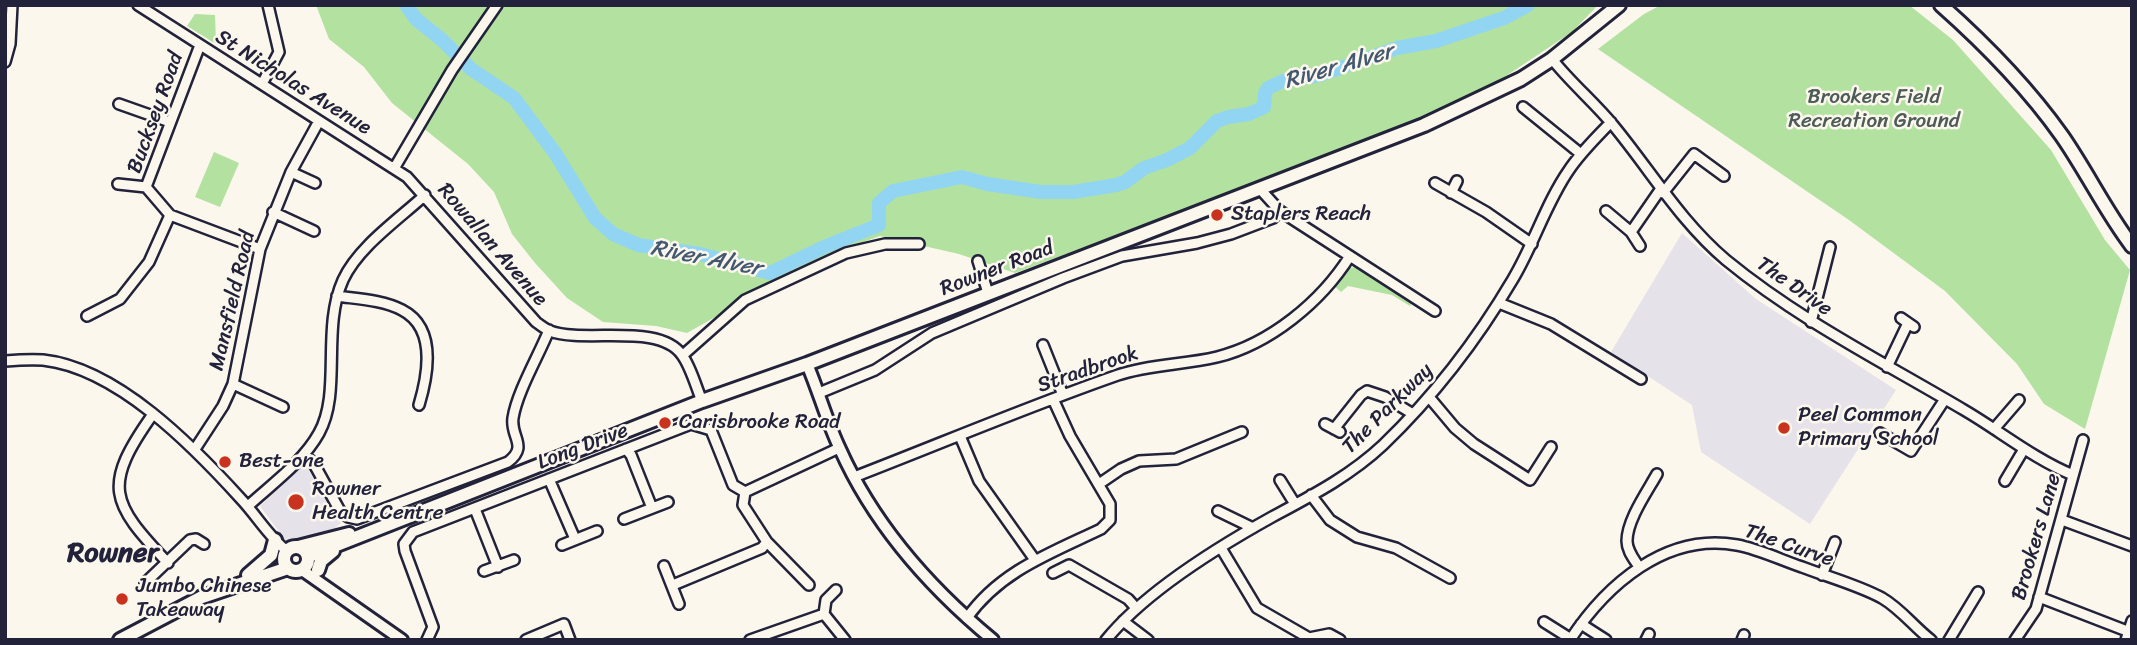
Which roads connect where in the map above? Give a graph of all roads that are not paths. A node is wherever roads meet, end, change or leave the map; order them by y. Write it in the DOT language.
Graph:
graph roads {
  1 [pos="12,5"];
  2 [pos="138,5"];
  3 [pos="268,5"];
  4 [pos="497,5"];
  5 [pos="1619,5"];
  6 [pos="1941,5"];
  7 [pos="200,45"];
  8 [pos="1552,59"];
  9 [pos="5,62"];
  10 [pos="262,84"];
  11 [pos="119,104"];
  12 [pos="1523,107"];
  13 [pos="319,121"];
  14 [pos="170,122"];
  15 [pos="1611,122"];
  16 [pos="1581,154"];
  17 [pos="394,167"];
  18 [pos="291,173"];
  19 [pos="1724,176"];
  20 [pos="1457,181"];
  21 [pos="315,183"];
  22 [pos="1435,183"];
  23 [pos="118,184"];
  24 [pos="146,187"];
  25 [pos="1260,189"];
  26 [pos="1662,191"];
  27 [pos="1451,193"];
  28 [pos="425,195"];
  29 [pos="1280,211"];
  30 [pos="1606,211"];
  31 [pos="273,212"];
  32 [pos="170,215"];
  33 [pos="314,232"];
  34 [pos="1632,232"];
  35 [pos="919,244"];
  36 [pos="1532,244"];
  37 [pos="1640,246"];
  38 [pos="2132,246"];
  39 [pos="1829,247"];
  40 [pos="260,248"];
  41 [pos="1350,256"];
  42 [pos="978,261"];
  43 [pos="988,293"];
  44 [pos="337,296"];
  45 [pos="1499,303"];
  46 [pos="1435,311"];
  47 [pos="87,316"];
  48 [pos="1811,322"];
  49 [pos="1907,323"];
  50 [pos="549,330"];
  51 [pos="1043,345"];
  52 [pos="683,355"];
  53 [pos="5,361"];
  54 [pos="807,364"];
  55 [pos="1887,367"];
  56 [pos="1641,379"];
  57 [pos="233,384"];
  58 [pos="819,393"];
  59 [pos="1063,396"];
  60 [pos="1429,397"];
  61 [pos="1053,399"];
  62 [pos="1945,399"];
  63 [pos="2019,400"];
  64 [pos="702,401"];
  65 [pos="419,405"];
  66 [pos="283,408"];
  67 [pos="153,414"];
  68 [pos="1413,414"];
  69 [pos="1333,429"];
  70 [pos="1994,429"];
  71 [pos="1242,432"];
  72 [pos="1880,433"];
  73 [pos="960,436"];
  74 [pos="2083,440"];
  75 [pos="1551,447"];
  76 [pos="839,448"];
  77 [pos="195,449"];
  78 [pos="626,449"];
  79 [pos="2024,449"];
  80 [pos="304,454"];
  81 [pos="1657,474"];
  82 [pos="2073,475"];
  83 [pos="854,477"];
  84 [pos="549,479"];
  85 [pos="1280,480"];
  86 [pos="2005,481"];
  87 [pos="1099,484"];
  88 [pos="745,492"];
  89 [pos="1311,495"];
  90 [pos="668,502"];
  91 [pos="1295,504"];
  92 [pos="248,506"];
  93 [pos="652,508"];
  94 [pos="475,509"];
  95 [pos="1219,511"];
  96 [pos="624,519"];
  97 [pos="2062,520"];
  98 [pos="1253,528"];
  99 [pos="370,531"];
  100 [pos="597,531"];
  101 [pos="575,539"];
  102 [pos="275,540"];
  103 [pos="345,542"];
  104 [pos="767,542"];
  105 [pos="1836,542"];
  106 [pos="204,544"];
  107 [pos="562,545"];
  108 [pos="2132,546"];
  109 [pos="1222,548"];
  110 [pos="289,556"];
  111 [pos="309,557"];
  112 [pos="1035,560"];
  113 [pos="514,561"];
  114 [pos="168,563"];
  115 [pos="664,566"];
  116 [pos="1639,566"];
  117 [pos="498,567"];
  118 [pos="302,570"];
  119 [pos="318,570"];
  120 [pos="484,571"];
  121 [pos="1053,573"];
  122 [pos="248,575"];
  123 [pos="1822,575"];
  124 [pos="1450,578"];
  125 [pos="145,583"];
  126 [pos="673,585"];
  127 [pos="809,585"];
  128 [pos="228,586"];
  129 [pos="836,590"];
  130 [pos="1978,592"];
  131 [pos="2039,597"];
  132 [pos="341,599"];
  133 [pos="679,604"];
  134 [pos="1136,608"];
  135 [pos="824,614"];
  136 [pos="967,618"];
  137 [pos="1123,621"];
  138 [pos="2132,621"];
  139 [pos="1544,622"];
  140 [pos="1581,624"];
  141 [pos="2127,635"];
  142 [pos="986,638"];
  143 [pos="1570,639"];
  144 [pos="120,640"];
  145 [pos="402,640"];
  146 [pos="427,640"];
  147 [pos="526,640"];
  148 [pos="570,640"];
  149 [pos="750,640"];
  150 [pos="845,640"];
  151 [pos="1106,640"];
  152 [pos="1148,640"];
  153 [pos="1340,640"];
  154 [pos="1606,640"];
  155 [pos="1931,640"];
  156 [pos="1949,640"];
  157 [pos="2015,640"];
  1 -- 9 [label="street"];
  2 -- 7 [label="street, St Nicholas Avenue"];
  3 -- 10 [label="street"];
  4 -- 17 [label="street"];
  5 -- 8 [label="main road, Rowner Road"];
  6 -- 38 [label="main road"];
  7 -- 10 [label="street, St Nicholas Avenue"];
  7 -- 14 [label="street, Bucksey Road"];
  8 -- 15 [label="street, The Drive"];
  8 -- 25 [label="main road, Rowner Road"];
  10 -- 13 [label="street, St Nicholas Avenue"];
  11 -- 14 [label="street"];
  12 -- 16 [label="street"];
  13 -- 17 [label="street, St Nicholas Avenue"];
  13 -- 18 [label="street, Mansfield Road"];
  14 -- 24 [label="street, Bucksey Road"];
  15 -- 16 [label="street, The Parkway"];
  15 -- 26 [label="street, The Drive"];
  16 -- 36 [label="street, The Parkway"];
  17 -- 28 [label="street, Rowallan Avenue"];
  18 -- 21 [label="street"];
  18 -- 31 [label="street, Mansfield Road"];
  19 -- 26 [label="street"];
  20 -- 27 [label="street"];
  22 -- 27 [label="street"];
  23 -- 24 [label="street"];
  24 -- 32 [label="street, Bucksey Road"];
  25 -- 29 [label="street"];
  25 -- 43 [label="main road, Rowner Road"];
  26 -- 34 [label="street"];
  26 -- 48 [label="street, The Drive"];
  27 -- 36 [label="street"];
  28 -- 44 [label="street"];
  28 -- 50 [label="street, Rowallan Avenue"];
  29 -- 41 [label="street"];
  29 -- 58 [label="street"];
  30 -- 34 [label="street"];
  31 -- 33 [label="street"];
  31 -- 40 [label="street, Mansfield Road"];
  32 -- 40 [label="street, Bucksey Road"];
  32 -- 47 [label="street"];
  34 -- 37 [label="street"];
  35 -- 52 [label="street"];
  36 -- 45 [label="street, The Parkway"];
  39 -- 48 [label="street"];
  40 -- 57 [label="street, Mansfield Road"];
  41 -- 46 [label="street"];
  41 -- 59 [label="street, Stradbrook"];
  42 -- 43 [label="street"];
  43 -- 54 [label="main road, Rowner Road"];
  44 -- 65 [label="street"];
  44 -- 80 [label="street"];
  45 -- 56 [label="street"];
  45 -- 60 [label="street, The Parkway"];
  48 -- 55 [label="street, The Drive"];
  49 -- 55 [label="street"];
  50 -- 52 [label="street, Rowallan Avenue"];
  50 -- 80 [label="street"];
  51 -- 59 [label="street"];
  52 -- 64 [label="street"];
  53 -- 67 [label="street"];
  54 -- 58 [label="street"];
  54 -- 64 [label="main road, Rowner Road"];
  55 -- 62 [label="street, The Drive"];
  57 -- 66 [label="street"];
  57 -- 77 [label="street, Mansfield Road"];
  58 -- 76 [label="street"];
  59 -- 61 [label="street, Stradbrook"];
  60 -- 68 [label="street, The Parkway"];
  60 -- 75 [label="street"];
  61 -- 73 [label="street, Stradbrook"];
  61 -- 87 [label="street"];
  62 -- 70 [label="street, The Drive"];
  62 -- 72 [label="street"];
  63 -- 70 [label="street"];
  64 -- 99 [label="main road, Rowner Road"];
  67 -- 77 [label="street"];
  67 -- 114 [label="street"];
  68 -- 69 [label="street"];
  68 -- 89 [label="street, The Parkway"];
  70 -- 79 [label="street, The Drive"];
  71 -- 87 [label="street"];
  73 -- 83 [label="street, Stradbrook"];
  73 -- 112 [label="street"];
  74 -- 82 [label="street, Brookers Lane"];
  76 -- 83 [label="street"];
  76 -- 88 [label="street"];
  77 -- 92 [label="street"];
  78 -- 84 [label="street, Long Drive"];
  78 -- 88 [label="street, Long Drive"];
  78 -- 93 [label="street"];
  79 -- 82 [label="street, The Drive"];
  79 -- 86 [label="street"];
  80 -- 92 [label="street"];
  81 -- 116 [label="street"];
  82 -- 97 [label="street, Brookers Lane"];
  83 -- 136 [label="street"];
  84 -- 94 [label="street, Long Drive"];
  84 -- 101 [label="street"];
  85 -- 91 [label="street"];
  87 -- 112 [label="street"];
  88 -- 104 [label="street, Long Drive"];
  89 -- 91 [label="street, The Parkway"];
  89 -- 124 [label="street"];
  90 -- 93 [label="street"];
  91 -- 98 [label="street, The Parkway"];
  92 -- 102 [label="street"];
  93 -- 96 [label="street"];
  94 -- 117 [label="street"];
  94 -- 146 [label="street, Long Drive"];
  95 -- 98 [label="street"];
  97 -- 108 [label="street"];
  97 -- 131 [label="street, Brookers Lane"];
  98 -- 109 [label="street, The Parkway"];
  99 -- 103 [label="main road, Rowner Road"];
  99 -- 110 [label="main road, Rowner Road"];
  100 -- 101 [label="street"];
  101 -- 107 [label="street"];
  102 -- 110 [label="street"];
  102 -- 122 [label="main road"];
  103 -- 111 [label="main road, Rowner Road"];
  103 -- 119 [label="main road"];
  104 -- 126 [label="street"];
  104 -- 127 [label="street, Long Drive"];
  105 -- 123 [label="street"];
  106 -- 114 [label="street"];
  109 -- 134 [label="street, The Parkway"];
  109 -- 153 [label="street"];
  110 -- 111 [label="main road"];
  110 -- 118 [label="main road"];
  110 -- 122 [label="main road, Rowner Road"];
  110 -- 128 [label="main road, Rowner Road"];
  111 -- 118 [label="main road"];
  111 -- 119 [label="street"];
  112 -- 136 [label="street"];
  113 -- 117 [label="street"];
  114 -- 125 [label="street"];
  115 -- 126 [label="street"];
  116 -- 123 [label="street, The Curve"];
  116 -- 140 [label="street, The Curve"];
  117 -- 120 [label="street"];
  118 -- 132 [label="street"];
  119 -- 132 [label="street"];
  121 -- 134 [label="street"];
  122 -- 128 [label="main road, Rowner Road"];
  123 -- 155 [label="street, The Curve"];
  126 -- 133 [label="street"];
  128 -- 144 [label="main road, Rowner Road"];
  129 -- 135 [label="street"];
  130 -- 156 [label="street"];
  131 -- 141 [label="street"];
  131 -- 157 [label="street, Brookers Lane"];
  132 -- 145 [label="street"];
  134 -- 137 [label="street, The Parkway"];
  135 -- 149 [label="street"];
  135 -- 150 [label="street"];
  136 -- 142 [label="street"];
  137 -- 151 [label="street, The Parkway"];
  137 -- 152 [label="street"];
  138 -- 141 [label="street"];
  139 -- 143 [label="street"];
  140 -- 143 [label="street, The Curve"];
  140 -- 154 [label="street"];
  147 -- 148 [label="street"];
}
